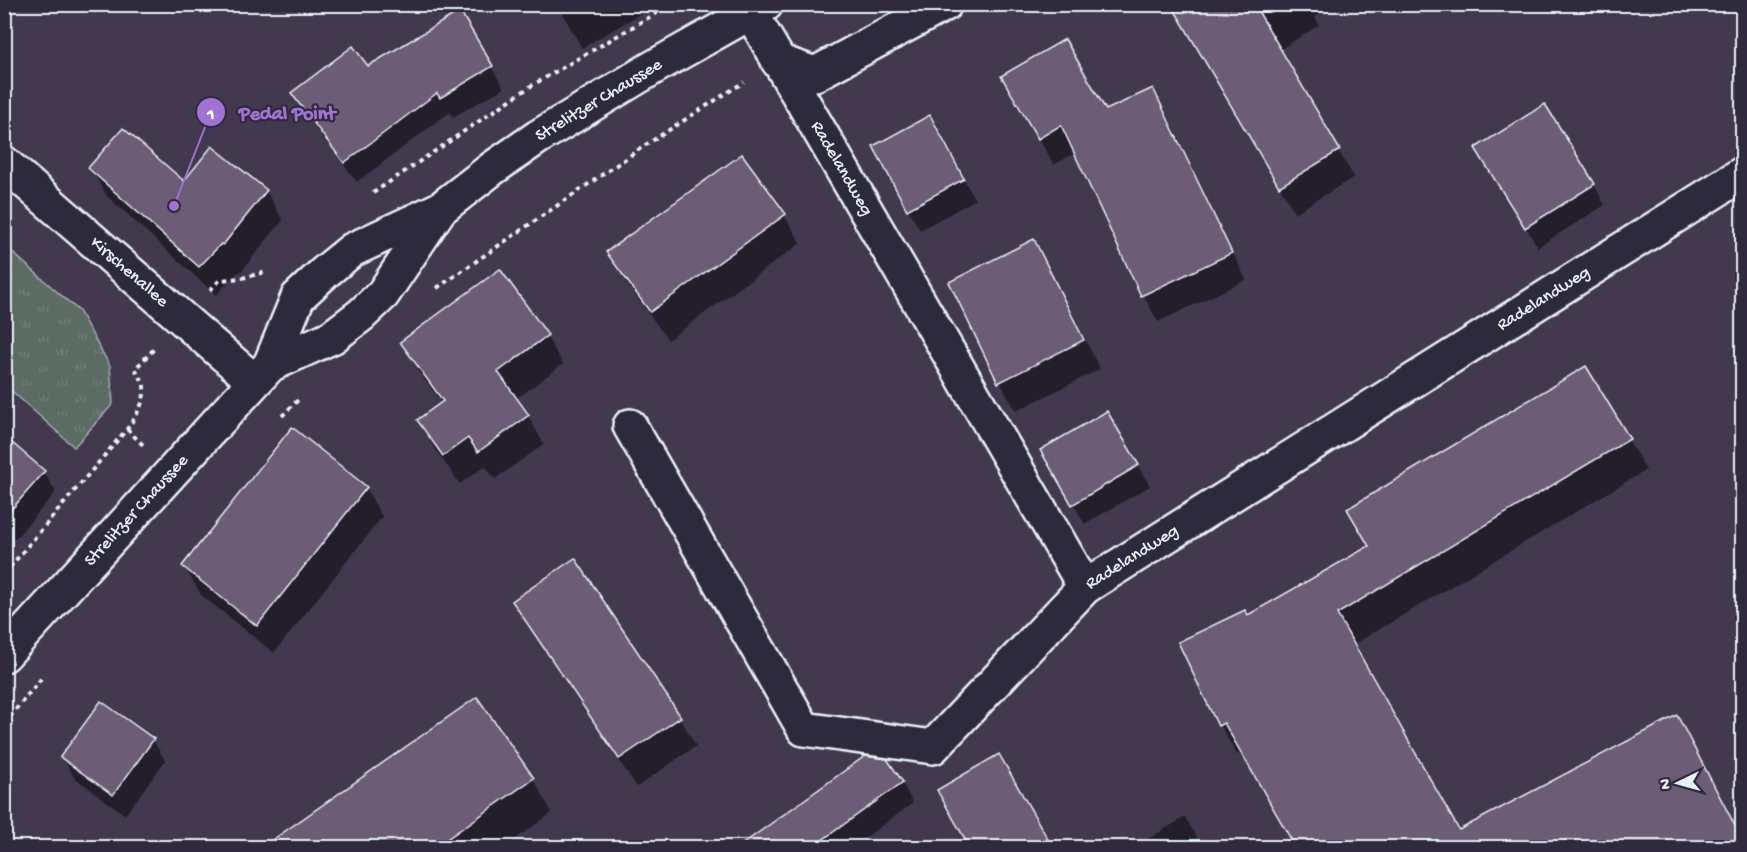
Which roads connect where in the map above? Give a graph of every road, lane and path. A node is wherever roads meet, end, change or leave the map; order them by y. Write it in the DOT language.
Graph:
graph roads {
  1 [pos="945,4"];
  2 [pos="758,9"];
  3 [pos="778,61"];
  4 [pos="4,163"];
  5 [pos="1743,174"];
  6 [pos="440,209"];
  7 [pos="436,289"];
  8 [pos="262,373"];
  9 [pos="304,393"];
  10 [pos="280,417"];
  11 [pos="630,426"];
  12 [pos="127,429"];
  13 [pos="4,574"];
  14 [pos="1085,587"];
  15 [pos="4,655"];
  16 [pos="47,671"];
  17 [pos="4,724"];
  1 -- 3 [label="street"];
  2 -- 3 [label="street, Radelandweg"];
  2 -- 6 [label="street, Strelitzer Chaussee"];
  3 -- 7 [label="path"];
  3 -- 14 [label="street, Radelandweg"];
  4 -- 8 [label="street, Kirschenallee"];
  5 -- 14 [label="street, Radelandweg"];
  6 -- 8 [label="street, Strelitzer Chaussee"];
  6 -- 8 [label="street, Strelitzer Chaussee"];
  8 -- 15 [label="street, Strelitzer Chaussee"];
  9 -- 10 [label="path"];
  11 -- 14 [label="street"];
  12 -- 13 [label="path"];
  16 -- 17 [label="path"];
}
